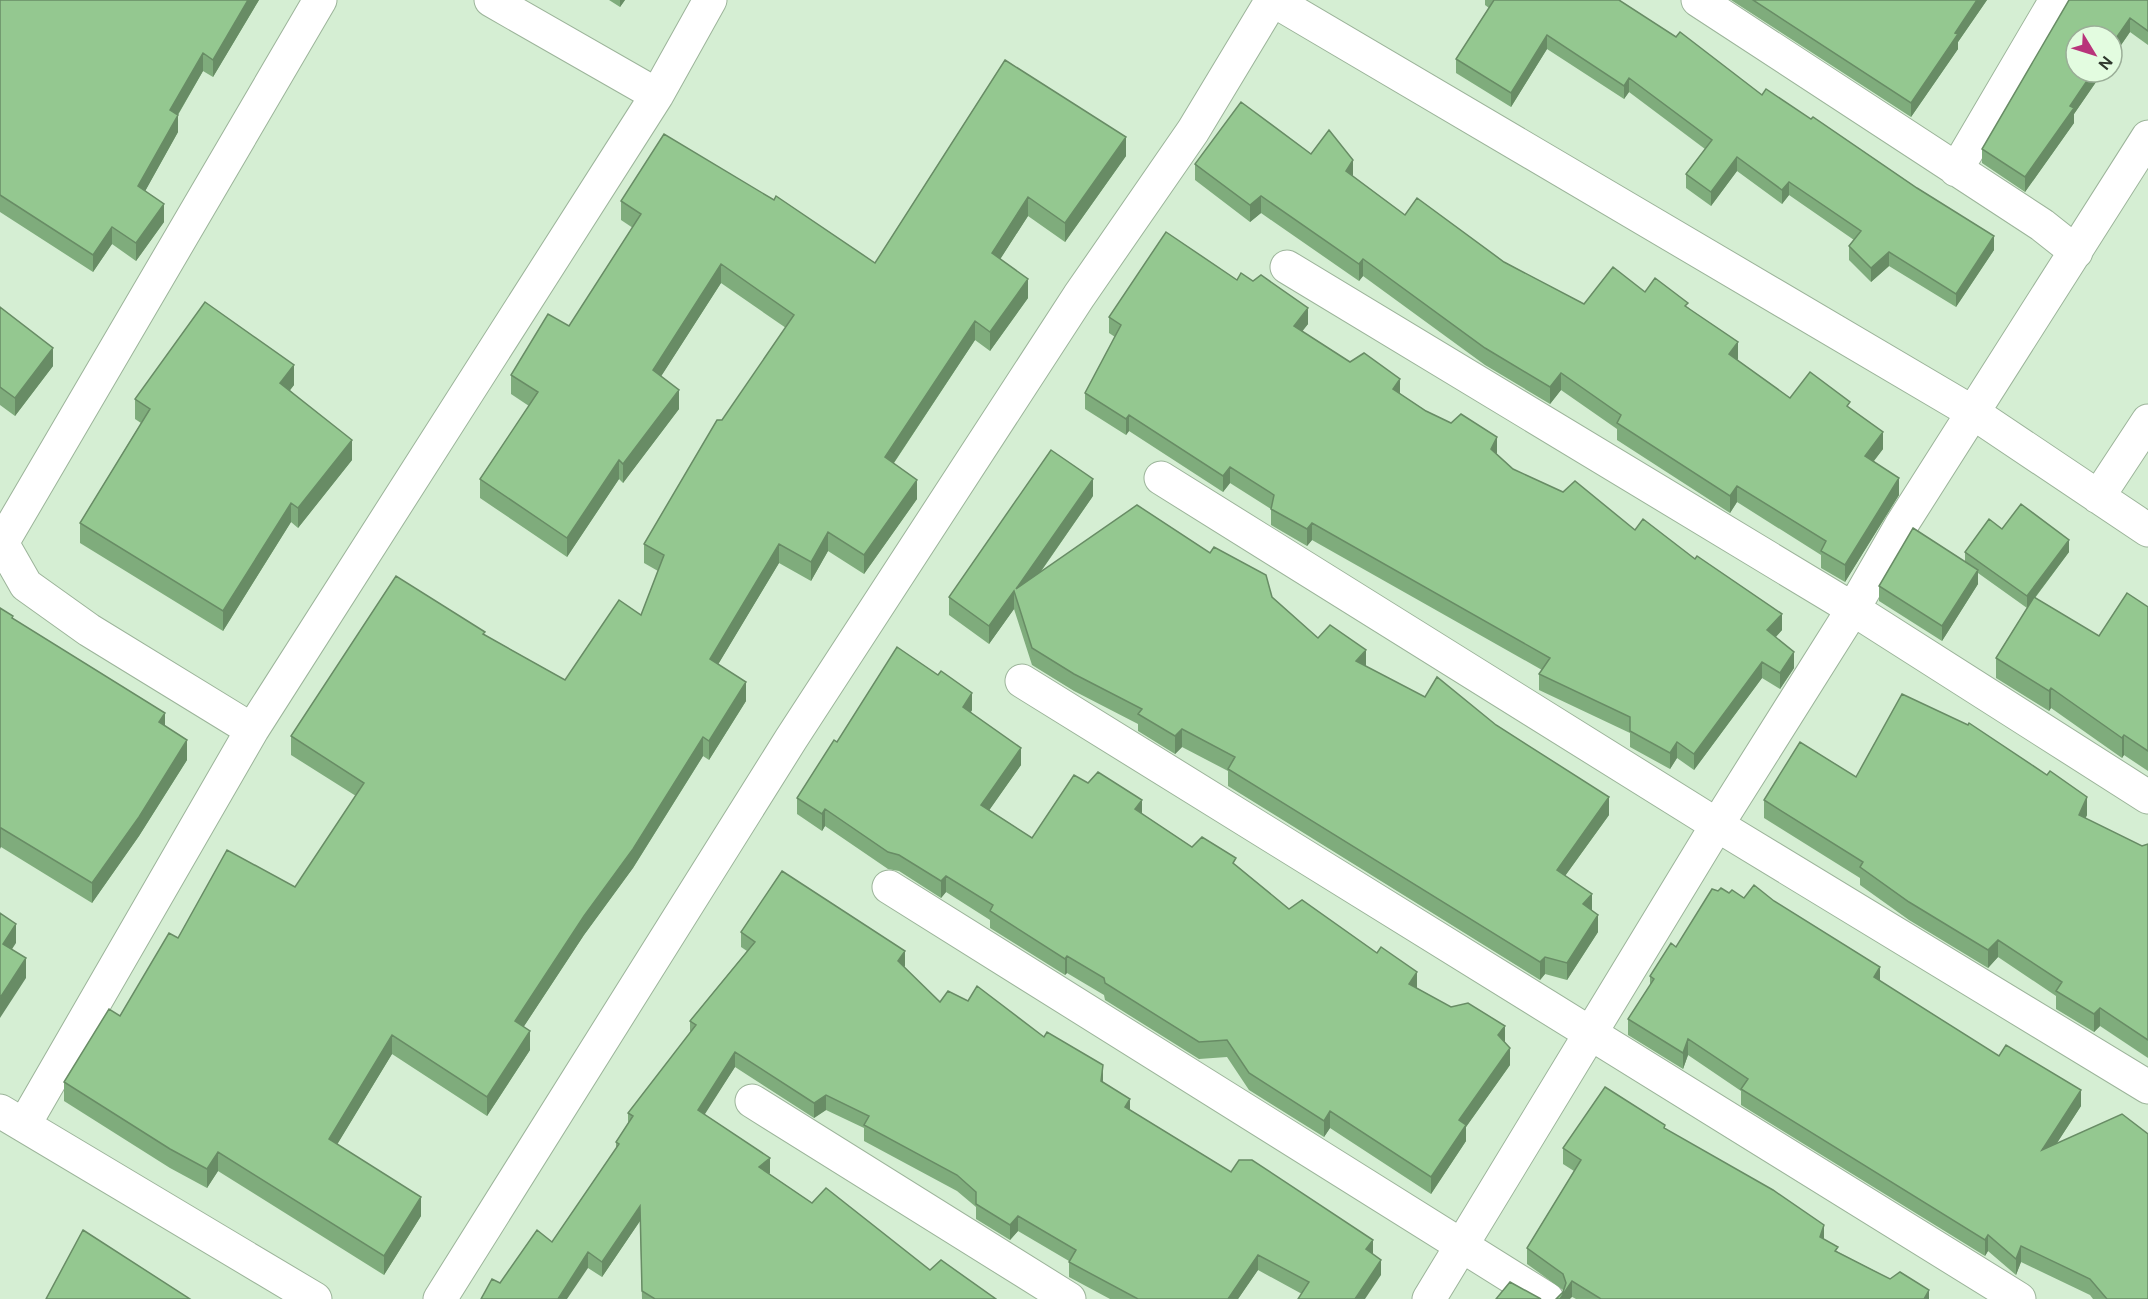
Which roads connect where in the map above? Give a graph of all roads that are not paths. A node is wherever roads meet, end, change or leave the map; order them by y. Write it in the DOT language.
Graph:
graph roads {
  1 [pos="320,0"];
  2 [pos="491,0"];
  3 [pos="710,0"];
  4 [pos="1273,0"];
  5 [pos="1698,0"];
  6 [pos="2056,0"];
  7 [pos="657,95"];
  8 [pos="2148,137"];
  9 [pos="1956,170"];
  10 [pos="2076,252"];
  11 [pos="1287,267"];
  12 [pos="1972,412"];
  13 [pos="2148,421"];
  14 [pos="1161,478"];
  15 [pos="2098,497"];
  16 [pos="2148,530"];
  17 [pos="1853,609"];
  18 [pos="1022,681"];
  19 [pos="252,730"];
  20 [pos="2148,797"];
  21 [pos="1717,825"];
  22 [pos="889,887"];
  23 [pos="1588,1035"];
  24 [pos="2148,1087"];
  25 [pos="752,1101"];
  26 [pos="12,1118"];
  27 [pos="1462,1245"];
  28 [pos="315,1299"];
  29 [pos="440,1299"];
  30 [pos="1069,1299"];
  31 [pos="1429,1299"];
  32 [pos="1547,1299"];
  33 [pos="2019,1299"];
  1 -- 19 [label="street"];
  2 -- 7 [label="street"];
  3 -- 7 [label="street"];
  4 -- 12 [label="street"];
  4 -- 29 [label="street"];
  5 -- 9 [label="street"];
  6 -- 9 [label="street"];
  7 -- 19 [label="street"];
  8 -- 10 [label="street"];
  9 -- 10 [label="street"];
  10 -- 12 [label="street"];
  11 -- 17 [label="street"];
  12 -- 15 [label="street"];
  12 -- 17 [label="street"];
  13 -- 15 [label="street"];
  14 -- 21 [label="street"];
  15 -- 16 [label="street"];
  17 -- 20 [label="street"];
  17 -- 21 [label="street"];
  18 -- 23 [label="street"];
  19 -- 26 [label="street"];
  21 -- 23 [label="street"];
  21 -- 24 [label="street"];
  22 -- 27 [label="street"];
  23 -- 27 [label="street"];
  23 -- 33 [label="street"];
  25 -- 30 [label="street"];
  26 -- 28 [label="street"];
  27 -- 31 [label="street"];
  27 -- 32 [label="street"];
}
